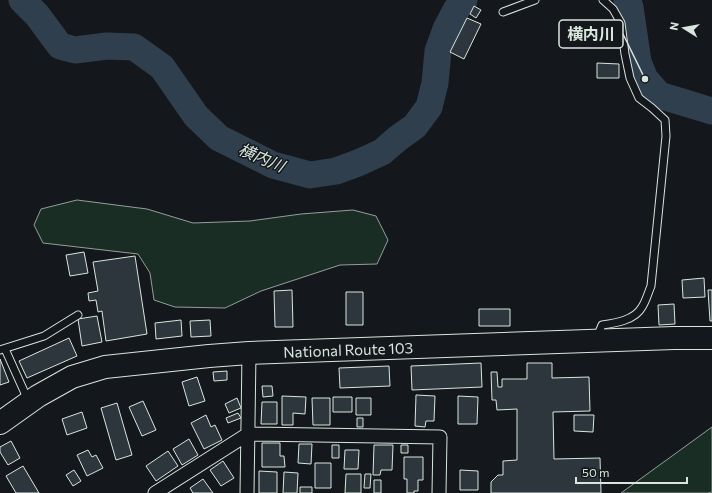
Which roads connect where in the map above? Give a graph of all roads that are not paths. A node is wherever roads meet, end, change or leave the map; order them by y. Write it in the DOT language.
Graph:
graph roads {
  1 [pos="535,0"];
  2 [pos="603,0"];
  3 [pos="503,12"];
  4 [pos="78,315"];
  5 [pos="712,338"];
  6 [pos="595,341"];
  7 [pos="3,350"];
  8 [pos="249,354"];
  9 [pos="29,402"];
  10 [pos="0,423"];
  11 [pos="248,434"];
  12 [pos="155,493"];
  13 [pos="247,493"];
  14 [pos="439,493"];
  1 -- 3 [label="lane"];
  2 -- 6 [label="lane"];
  4 -- 7 [label="lane"];
  5 -- 6 [label="highway, National Route 103"];
  6 -- 8 [label="highway, National Route 103"];
  7 -- 9 [label="lane"];
  8 -- 9 [label="highway, National Route 103"];
  8 -- 11 [label="street"];
  9 -- 10 [label="highway, National Route 103"];
  11 -- 12 [label="street"];
  11 -- 13 [label="street"];
  11 -- 14 [label="street"];
}
